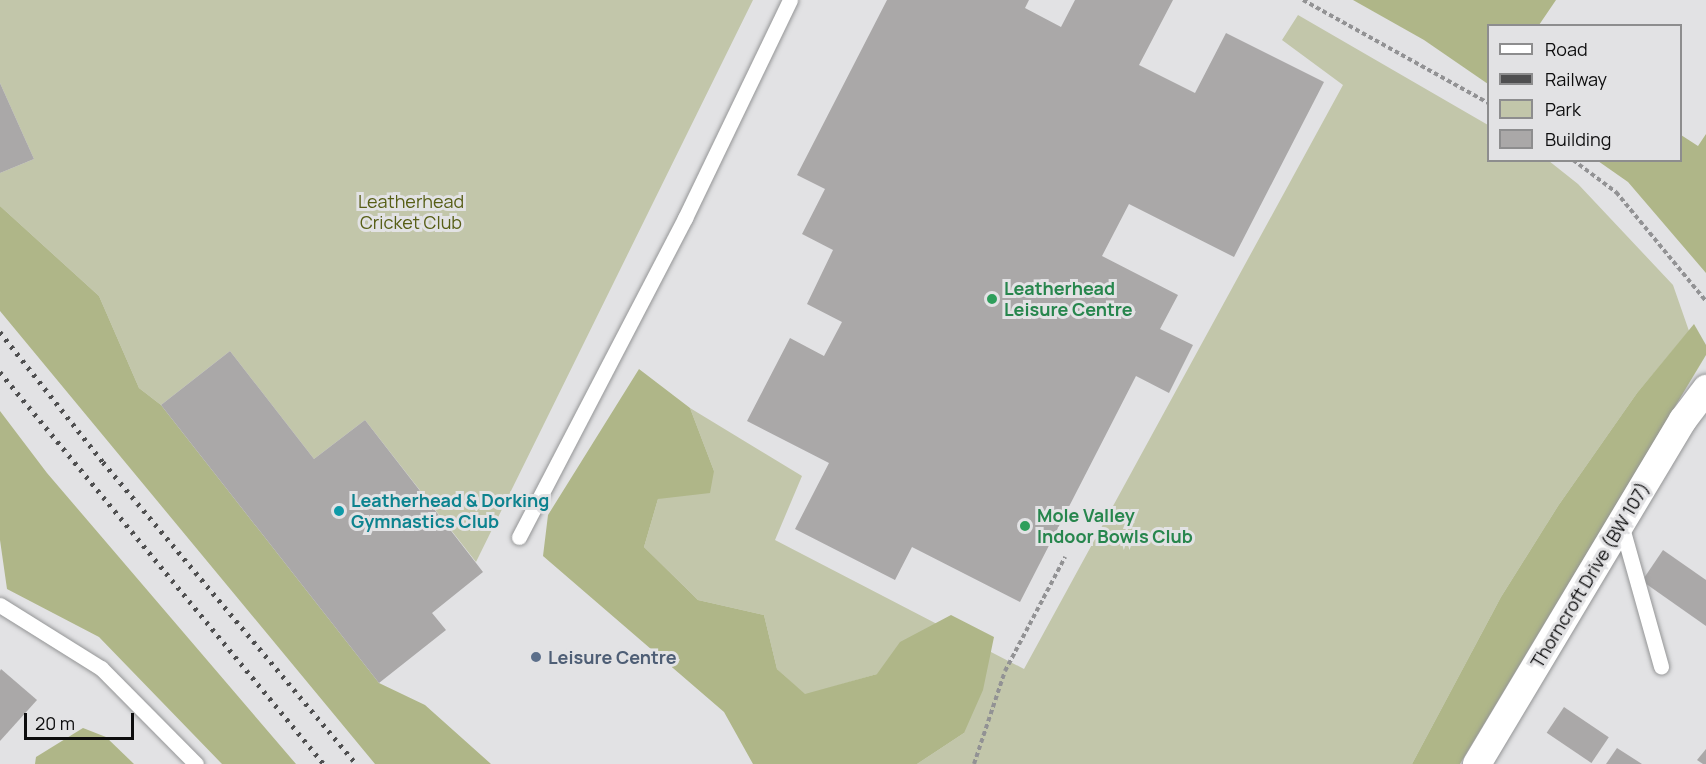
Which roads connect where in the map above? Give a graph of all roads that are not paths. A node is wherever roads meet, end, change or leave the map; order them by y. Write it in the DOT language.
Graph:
graph roads {
  1 [pos="790,0"];
  2 [pos="1706,389"];
  3 [pos="1620,524"];
  4 [pos="519,537"];
  5 [pos="0,604"];
  6 [pos="1661,666"];
  7 [pos="196,764"];
  8 [pos="1477,764"];
  1 -- 4 [label="lane"];
  2 -- 3 [label="street, Thorncroft Drive (BW 107)"];
  3 -- 6 [label="lane"];
  3 -- 8 [label="street, Thorncroft Drive (BW 107)"];
  5 -- 7 [label="lane"];
}
